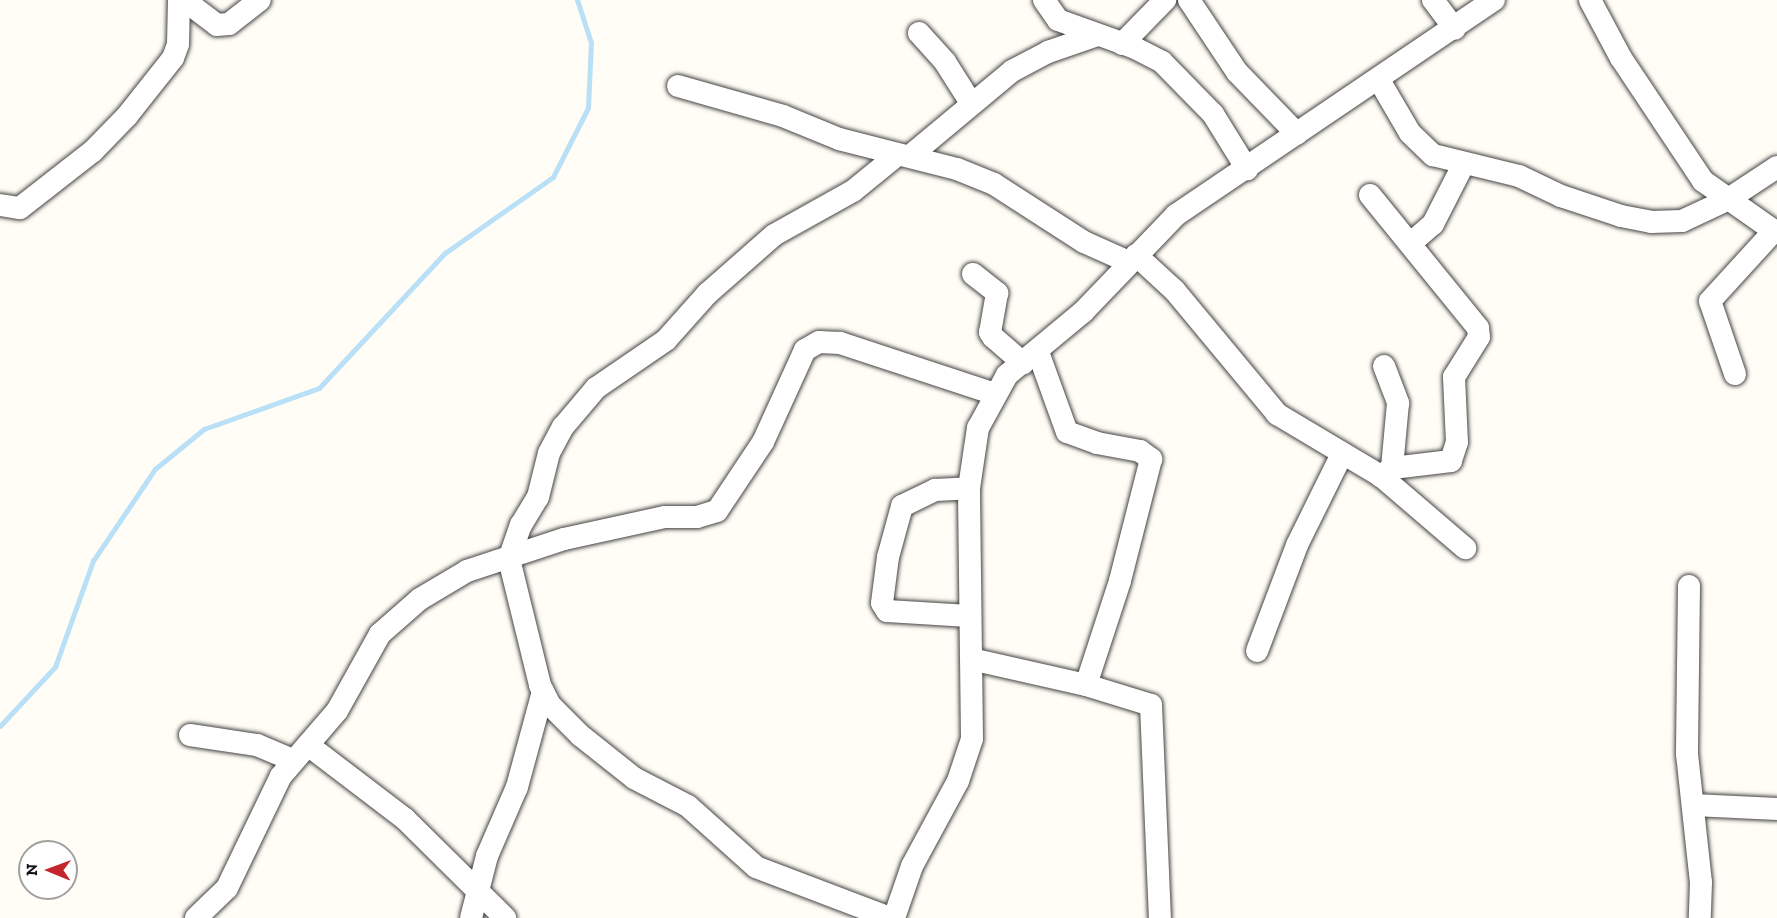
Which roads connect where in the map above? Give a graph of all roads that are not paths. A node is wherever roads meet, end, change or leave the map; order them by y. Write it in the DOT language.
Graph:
graph roads {
  1 [pos="181,0"];
  2 [pos="260,0"];
  3 [pos="1044,0"];
  4 [pos="1165,0"];
  5 [pos="1189,0"];
  6 [pos="1433,0"];
  7 [pos="1494,0"];
  8 [pos="1590,0"];
  9 [pos="1455,29"];
  10 [pos="919,33"];
  11 [pos="1096,35"];
  12 [pos="1122,44"];
  13 [pos="1379,80"];
  14 [pos="678,86"];
  15 [pos="971,103"];
  16 [pos="1297,134"];
  17 [pos="904,156"];
  18 [pos="1463,165"];
  19 [pos="1777,167"];
  20 [pos="1247,169"];
  21 [pos="1370,195"];
  22 [pos="1727,200"];
  23 [pos="0,205"];
  24 [pos="1775,232"];
  25 [pos="1411,243"];
  26 [pos="1133,258"];
  27 [pos="973,274"];
  28 [pos="1030,357"];
  29 [pos="1384,366"];
  30 [pos="1735,374"];
  31 [pos="995,394"];
  32 [pos="1342,454"];
  33 [pos="1387,472"];
  34 [pos="969,488"];
  35 [pos="1465,548"];
  36 [pos="509,559"];
  37 [pos="1689,586"];
  38 [pos="969,616"];
  39 [pos="1257,651"];
  40 [pos="971,659"];
  41 [pos="1086,685"];
  42 [pos="543,691"];
  43 [pos="190,735"];
  44 [pos="300,752"];
  45 [pos="1694,805"];
  46 [pos="1777,809"];
  47 [pos="478,894"];
  48 [pos="196,918"];
  49 [pos="471,918"];
  50 [pos="505,918"];
  51 [pos="892,918"];
  52 [pos="1160,918"];
  53 [pos="1700,918"];
  1 -- 2 [label="street"];
  1 -- 23 [label="street"];
  3 -- 11 [label="street"];
  4 -- 12 [label="street"];
  5 -- 16 [label="street"];
  6 -- 9 [label="street"];
  7 -- 9 [label="street"];
  8 -- 22 [label="street"];
  9 -- 13 [label="street"];
  10 -- 15 [label="street"];
  11 -- 12 [label="street"];
  11 -- 15 [label="street"];
  12 -- 20 [label="street"];
  13 -- 16 [label="street"];
  13 -- 18 [label="street"];
  14 -- 17 [label="street"];
  15 -- 17 [label="street"];
  16 -- 20 [label="street"];
  17 -- 26 [label="street"];
  17 -- 36 [label="street"];
  18 -- 22 [label="street"];
  18 -- 25 [label="street"];
  19 -- 22 [label="street"];
  20 -- 26 [label="street"];
  21 -- 25 [label="street"];
  22 -- 24 [label="street"];
  24 -- 30 [label="street"];
  25 -- 33 [label="street"];
  26 -- 28 [label="street"];
  26 -- 32 [label="street"];
  27 -- 28 [label="street"];
  28 -- 31 [label="street"];
  28 -- 41 [label="street"];
  29 -- 33 [label="street"];
  31 -- 34 [label="street"];
  31 -- 36 [label="street"];
  32 -- 33 [label="street"];
  32 -- 39 [label="street"];
  33 -- 35 [label="street"];
  34 -- 38 [label="street"];
  34 -- 38 [label="street"];
  36 -- 42 [label="street"];
  36 -- 44 [label="street"];
  37 -- 45 [label="street"];
  38 -- 40 [label="street"];
  40 -- 41 [label="street"];
  40 -- 51 [label="street"];
  41 -- 52 [label="street"];
  42 -- 47 [label="street"];
  42 -- 51 [label="street"];
  43 -- 44 [label="street"];
  44 -- 47 [label="street"];
  44 -- 48 [label="street"];
  45 -- 46 [label="street"];
  45 -- 53 [label="street"];
  47 -- 49 [label="street"];
  47 -- 50 [label="street"];
}
